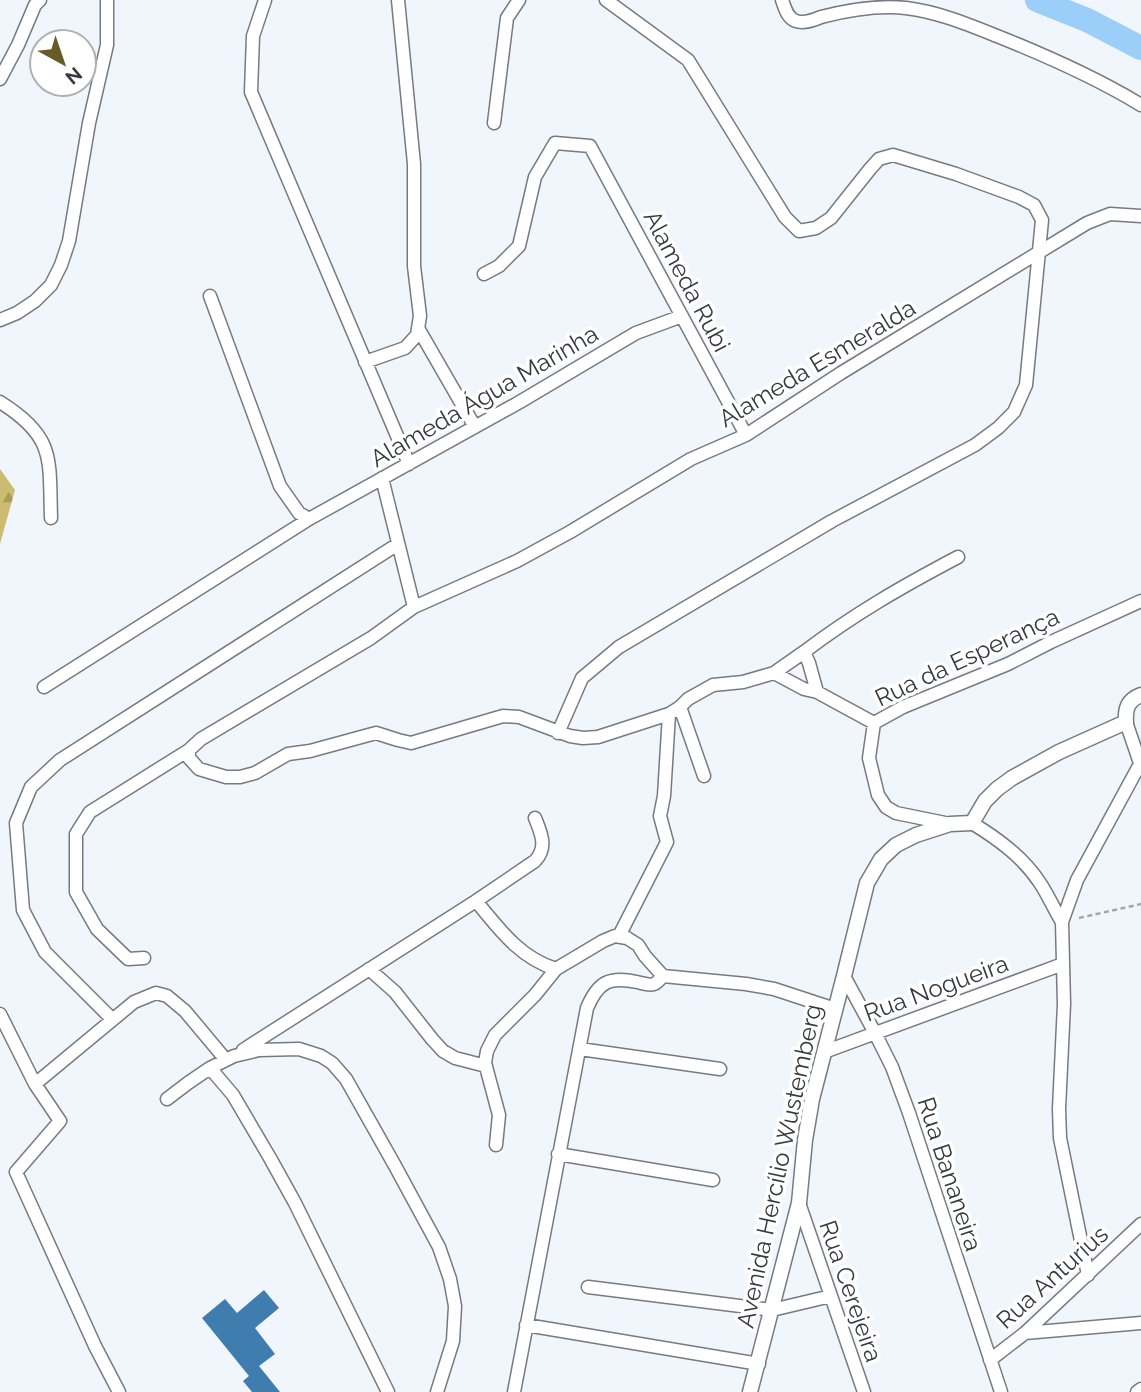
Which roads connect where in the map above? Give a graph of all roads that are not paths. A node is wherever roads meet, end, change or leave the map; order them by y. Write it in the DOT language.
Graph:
graph roads {
  1 [pos="40,0"];
  2 [pos="107,0"];
  3 [pos="264,0"];
  4 [pos="398,0"];
  5 [pos="519,0"];
  6 [pos="606,0"];
  7 [pos="782,0"];
  8 [pos="0,79"];
  9 [pos="1141,106"];
  10 [pos="494,123"];
  11 [pos="1141,216"];
  12 [pos="1040,253"];
  13 [pos="484,274"];
  14 [pos="210,296"];
  15 [pos="682,316"];
  16 [pos="0,320"];
  17 [pos="418,328"];
  18 [pos="365,362"];
  19 [pos="0,402"];
  20 [pos="475,427"];
  21 [pos="746,435"];
  22 [pos="409,464"];
  23 [pos="382,478"];
  24 [pos="51,518"];
  25 [pos="309,519"];
  26 [pos="398,544"];
  27 [pos="958,557"];
  28 [pos="1141,601"];
  29 [pos="414,607"];
  30 [pos="804,652"];
  31 [pos="775,673"];
  32 [pos="44,687"];
  33 [pos="817,692"];
  34 [pos="1141,695"];
  35 [pos="674,710"];
  36 [pos="1126,722"];
  37 [pos="874,723"];
  38 [pos="558,733"];
  39 [pos="189,750"];
  40 [pos="1141,765"];
  41 [pos="704,776"];
  42 [pos="535,818"];
  43 [pos="972,823"];
  44 [pos="950,824"];
  45 [pos="476,901"];
  46 [pos="1062,922"];
  47 [pos="619,936"];
  48 [pos="144,958"];
  49 [pos="1063,964"];
  50 [pos="369,969"];
  51 [pos="556,969"];
  52 [pos="663,976"];
  53 [pos="845,976"];
  54 [pos="835,1009"];
  55 [pos="0,1014"];
  56 [pos="112,1019"];
  57 [pos="875,1033"];
  58 [pos="580,1049"];
  59 [pos="824,1052"];
  60 [pos="230,1058"];
  61 [pos="486,1066"];
  62 [pos="210,1068"];
  63 [pos="720,1069"];
  64 [pos="35,1084"];
  65 [pos="167,1099"];
  66 [pos="496,1145"];
  67 [pos="558,1154"];
  68 [pos="713,1180"];
  69 [pos="799,1203"];
  70 [pos="1141,1224"];
  71 [pos="1088,1275"];
  72 [pos="588,1287"];
  73 [pos="831,1296"];
  74 [pos="772,1310"];
  75 [pos="1141,1324"];
  76 [pos="526,1325"];
  77 [pos="1025,1333"];
  78 [pos="990,1360"];
  79 [pos="759,1364"];
  80 [pos="119,1392"];
  81 [pos="388,1392"];
  82 [pos="437,1392"];
  83 [pos="514,1392"];
  84 [pos="750,1392"];
  85 [pos="864,1392"];
  86 [pos="1001,1392"];
  1 -- 8 [label="street"];
  2 -- 16 [label="street"];
  3 -- 18 [label="street"];
  4 -- 17 [label="street"];
  5 -- 10 [label="street"];
  6 -- 12 [label="street"];
  7 -- 9 [label="street"];
  11 -- 12 [label="street, Alameda Esmeralda"];
  12 -- 21 [label="street, Alameda Esmeralda"];
  12 -- 38 [label="street"];
  13 -- 15 [label="street, Alameda Rubi"];
  14 -- 25 [label="street"];
  15 -- 20 [label="street, Alameda Água Marinha"];
  15 -- 21 [label="street, Alameda Rubi"];
  17 -- 18 [label="street"];
  17 -- 20 [label="street"];
  18 -- 22 [label="street"];
  19 -- 24 [label="street"];
  20 -- 22 [label="street, Alameda Água Marinha"];
  21 -- 29 [label="street, Alameda Esmeralda"];
  22 -- 23 [label="street, Alameda Água Marinha"];
  23 -- 25 [label="street, Alameda Água Marinha"];
  23 -- 26 [label="street"];
  25 -- 32 [label="street, Alameda Água Marinha"];
  26 -- 29 [label="street"];
  26 -- 56 [label="street"];
  27 -- 30 [label="street"];
  28 -- 37 [label="street, Rua da Esperança"];
  29 -- 39 [label="street, Alameda Esmeralda"];
  30 -- 31 [label="street"];
  30 -- 33 [label="street"];
  31 -- 33 [label="street"];
  31 -- 35 [label="street"];
  33 -- 37 [label="street"];
  34 -- 36 [label="street"];
  35 -- 38 [label="street"];
  35 -- 41 [label="street"];
  35 -- 47 [label="street"];
  36 -- 40 [label="street"];
  36 -- 43 [label="street"];
  37 -- 44 [label="street, Rua da Esperança"];
  38 -- 39 [label="street"];
  39 -- 48 [label="street, Alameda Esmeralda"];
  40 -- 46 [label="street"];
  42 -- 45 [label="street"];
  43 -- 44 [label="street, Avenida Hercílio Wustemberg"];
  43 -- 46 [label="street"];
  44 -- 53 [label="street, Avenida Hercílio Wustemberg"];
  45 -- 50 [label="street"];
  45 -- 51 [label="street"];
  46 -- 49 [label="street"];
  47 -- 51 [label="street"];
  47 -- 52 [label="street"];
  49 -- 57 [label="street, Rua Nogueira"];
  49 -- 71 [label="street"];
  50 -- 60 [label="street"];
  50 -- 61 [label="street"];
  51 -- 61 [label="street"];
  52 -- 54 [label="street"];
  52 -- 58 [label="street"];
  53 -- 54 [label="street, Avenida Hercílio Wustemberg"];
  53 -- 57 [label="street, Rua Bananeira"];
  54 -- 59 [label="street, Avenida Hercílio Wustemberg"];
  55 -- 64 [label="street"];
  56 -- 60 [label="street"];
  56 -- 64 [label="street"];
  57 -- 59 [label="street, Rua Nogueira"];
  57 -- 78 [label="street, Rua Bananeira"];
  58 -- 63 [label="street"];
  58 -- 67 [label="street"];
  59 -- 69 [label="street, Avenida Hercílio Wustemberg"];
  60 -- 62 [label="street"];
  60 -- 82 [label="street"];
  61 -- 66 [label="street"];
  62 -- 65 [label="street"];
  62 -- 81 [label="street"];
  64 -- 80 [label="street"];
  67 -- 68 [label="street"];
  67 -- 76 [label="street"];
  69 -- 73 [label="street, Rua Cerejeira"];
  69 -- 74 [label="street, Avenida Hercílio Wustemberg"];
  70 -- 71 [label="street, Rua Anturius"];
  71 -- 77 [label="street, Rua Anturius"];
  72 -- 74 [label="street"];
  73 -- 74 [label="street"];
  73 -- 85 [label="street, Rua Cerejeira"];
  74 -- 79 [label="street, Avenida Hercílio Wustemberg"];
  75 -- 77 [label="street"];
  76 -- 79 [label="street"];
  76 -- 83 [label="street"];
  77 -- 78 [label="street, Rua Anturius"];
  78 -- 86 [label="street, Rua Bananeira"];
  79 -- 84 [label="street, Avenida Hercílio Wustemberg"];
}
